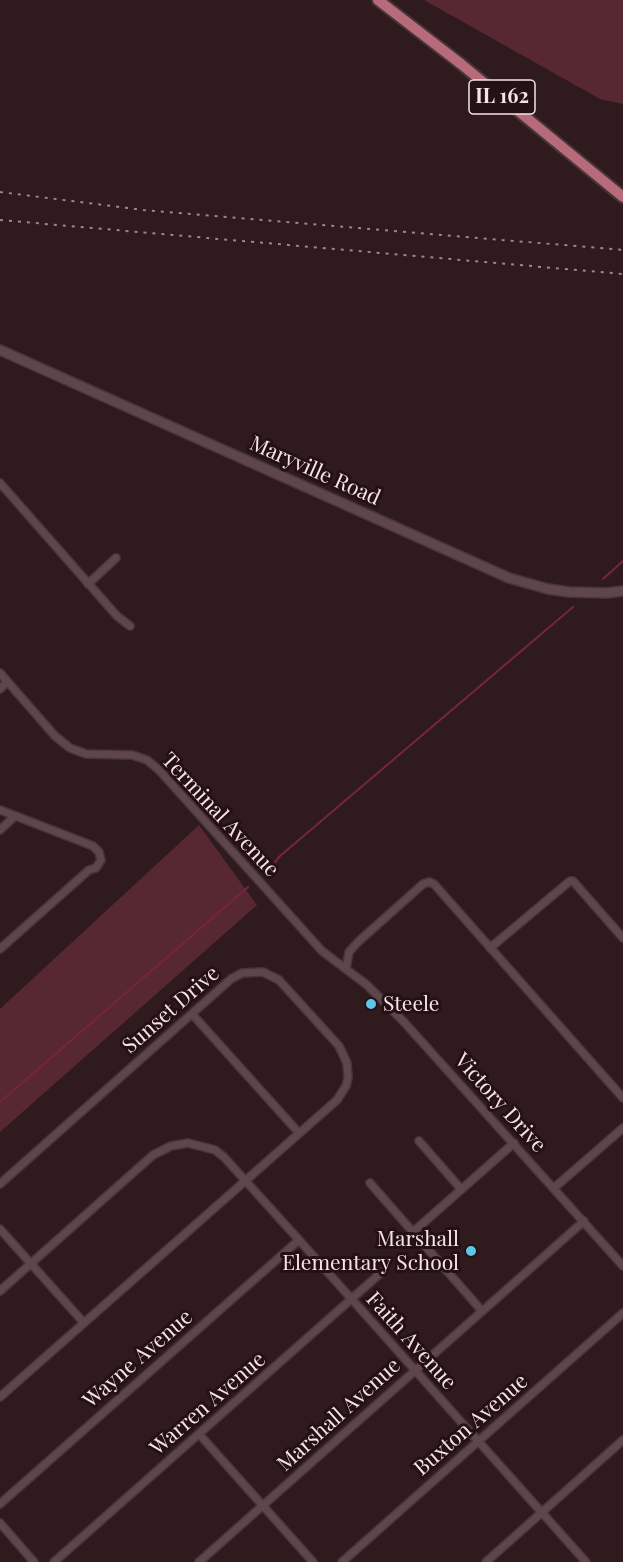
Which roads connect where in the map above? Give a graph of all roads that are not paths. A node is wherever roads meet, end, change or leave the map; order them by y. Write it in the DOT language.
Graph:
graph roads {
  1 [pos="378,0"];
  2 [pos="623,197"];
  3 [pos="0,350"];
  4 [pos="0,483"];
  5 [pos="116,558"];
  6 [pos="88,584"];
  7 [pos="623,591"];
  8 [pos="130,626"];
  9 [pos="0,674"];
  10 [pos="7,682"];
  11 [pos="0,688"];
  12 [pos="0,810"];
  13 [pos="15,816"];
  14 [pos="0,830"];
  15 [pos="623,938"];
  16 [pos="490,948"];
  17 [pos="0,949"];
  18 [pos="346,969"];
  19 [pos="192,1014"];
  20 [pos="623,1098"];
  21 [pos="623,1128"];
  22 [pos="298,1133"];
  23 [pos="419,1141"];
  24 [pos="514,1143"];
  25 [pos="245,1180"];
  26 [pos="0,1184"];
  27 [pos="370,1184"];
  28 [pos="554,1188"];
  29 [pos="461,1189"];
  30 [pos="584,1221"];
  31 [pos="0,1229"];
  32 [pos="413,1232"];
  33 [pos="298,1240"];
  34 [pos="31,1264"];
  35 [pos="623,1266"];
  36 [pos="383,1271"];
  37 [pos="0,1291"];
  38 [pos="351,1299"];
  39 [pos="482,1311"];
  40 [pos="623,1313"];
  41 [pos="84,1323"];
  42 [pos="415,1370"];
  43 [pos="0,1397"];
  44 [pos="199,1434"];
  45 [pos="623,1440"];
  46 [pos="478,1441"];
  47 [pos="0,1504"];
  48 [pos="262,1505"];
  49 [pos="542,1512"];
  50 [pos="0,1523"];
  51 [pos="34,1562"];
  52 [pos="54,1562"];
  53 [pos="199,1562"];
  54 [pos="313,1562"];
  55 [pos="342,1562"];
  56 [pos="486,1562"];
  57 [pos="586,1562"];
  1 -- 2 [label="main road, IL 162"];
  3 -- 7 [label="main road, Maryville Road"];
  4 -- 6 [label="street"];
  5 -- 6 [label="street"];
  6 -- 8 [label="street"];
  9 -- 10 [label="street, Terminal Avenue"];
  10 -- 11 [label="street"];
  10 -- 18 [label="street, Terminal Avenue"];
  12 -- 13 [label="street"];
  13 -- 14 [label="street"];
  13 -- 17 [label="street"];
  15 -- 16 [label="street"];
  16 -- 18 [label="street"];
  16 -- 20 [label="street"];
  18 -- 24 [label="street, Victory Drive"];
  19 -- 22 [label="street"];
  19 -- 22 [label="street, Sunset Drive"];
  19 -- 26 [label="street, Sunset Drive"];
  21 -- 28 [label="street"];
  22 -- 25 [label="street, Sunset Drive"];
  23 -- 29 [label="street"];
  24 -- 28 [label="street, Victory Drive"];
  24 -- 29 [label="street"];
  25 -- 33 [label="street, Faith Avenue"];
  25 -- 34 [label="street, Faith Avenue"];
  25 -- 41 [label="street, Sunset Drive"];
  27 -- 32 [label="street"];
  28 -- 30 [label="street, Victory Drive"];
  29 -- 32 [label="street"];
  30 -- 35 [label="street, Victory Drive"];
  30 -- 39 [label="street, Marshall Avenue"];
  31 -- 34 [label="street"];
  32 -- 39 [label="street"];
  33 -- 38 [label="street, Faith Avenue"];
  33 -- 47 [label="street, Wayne Avenue"];
  34 -- 37 [label="street, Faith Avenue"];
  34 -- 41 [label="street"];
  36 -- 38 [label="street, Warren Avenue"];
  38 -- 42 [label="street, Faith Avenue"];
  38 -- 44 [label="street, Warren Avenue"];
  39 -- 42 [label="street, Marshall Avenue"];
  40 -- 46 [label="street, Buxton Avenue"];
  41 -- 43 [label="street, Sunset Drive"];
  42 -- 46 [label="street, Faith Avenue"];
  42 -- 48 [label="street, Marshall Avenue"];
  44 -- 48 [label="street"];
  44 -- 52 [label="street, Warren Avenue"];
  45 -- 49 [label="street"];
  46 -- 49 [label="street, Faith Avenue"];
  46 -- 55 [label="street, Buxton Avenue"];
  48 -- 53 [label="street, Marshall Avenue"];
  48 -- 54 [label="street"];
  49 -- 56 [label="street"];
  49 -- 57 [label="street, Faith Avenue"];
  50 -- 51 [label="street"];
}
